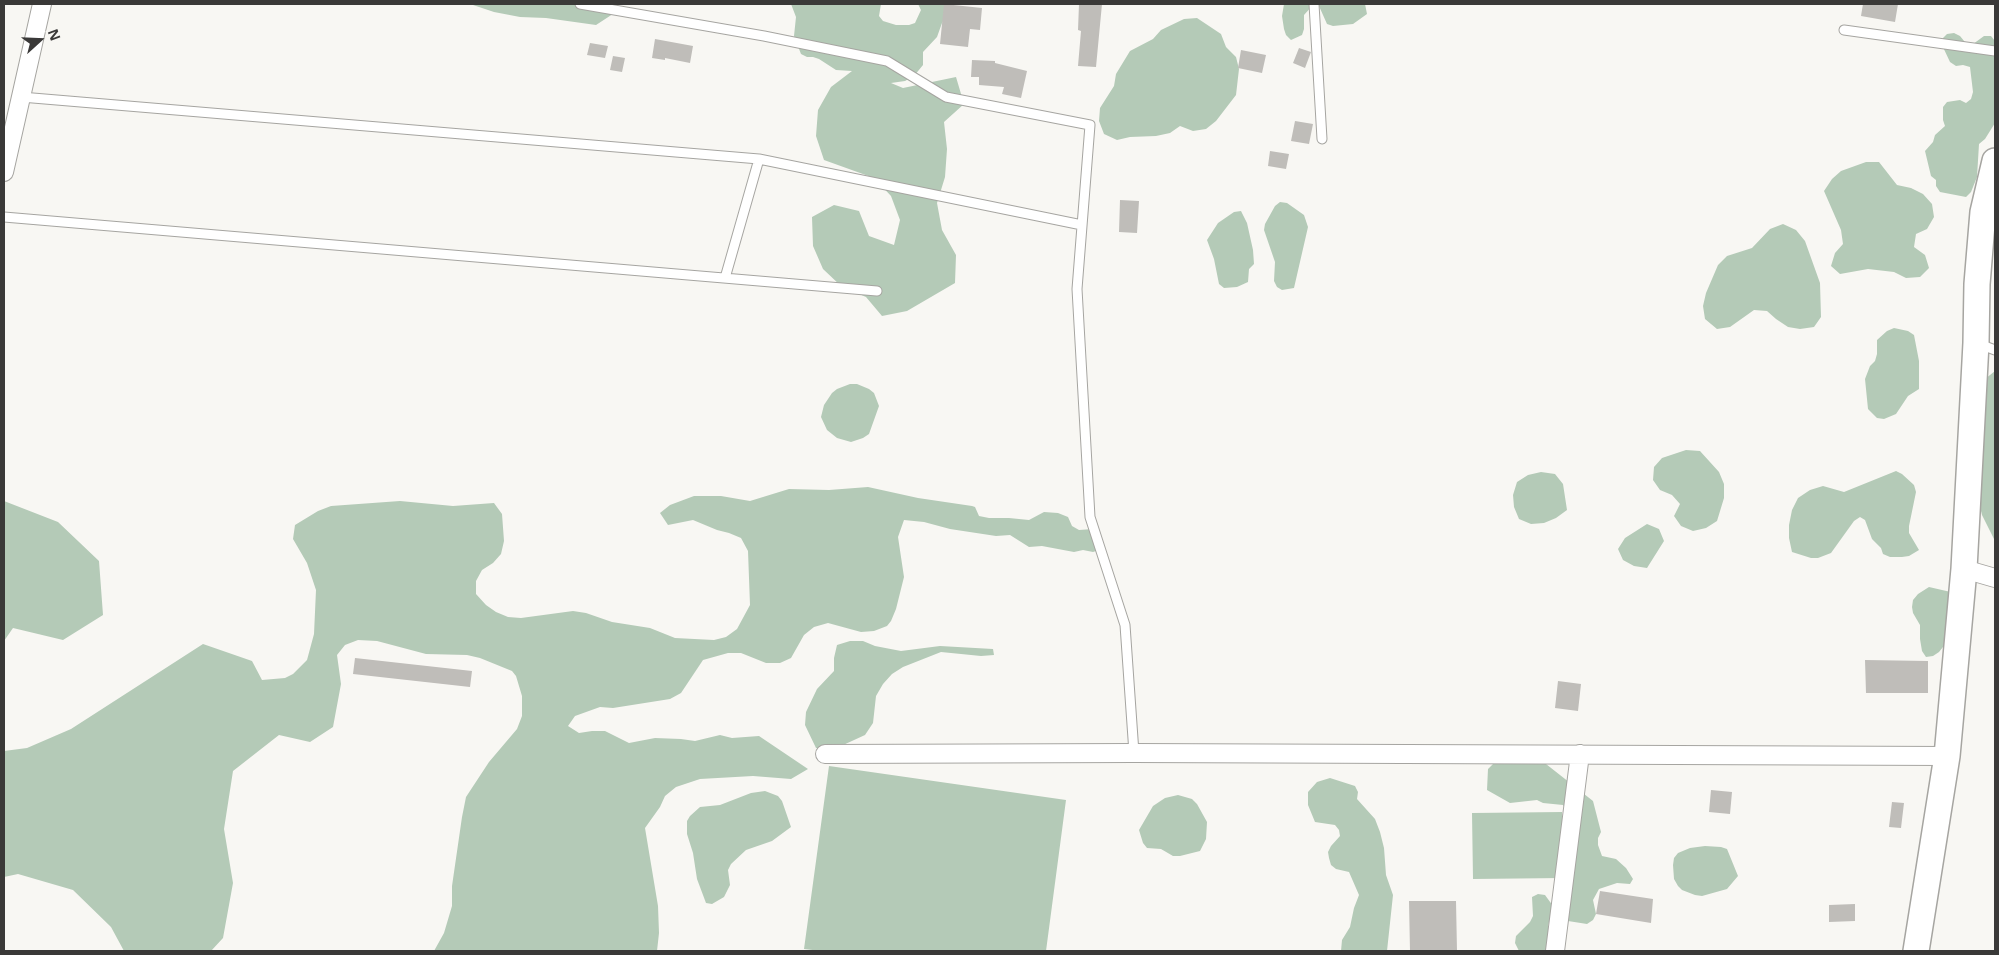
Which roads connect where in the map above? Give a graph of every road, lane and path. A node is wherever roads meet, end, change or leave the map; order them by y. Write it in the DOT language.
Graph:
graph roads {
  1 [pos="42,4"];
  2 [pos="580,4"];
  3 [pos="1314,4"];
  4 [pos="632,8"];
  5 [pos="1844,30"];
  6 [pos="1995,52"];
  7 [pos="12,97"];
  8 [pos="1322,139"];
  9 [pos="759,159"];
  10 [pos="1995,161"];
  11 [pos="4,172"];
  12 [pos="4,217"];
  13 [pos="1082,224"];
  14 [pos="725,278"];
  15 [pos="877,291"];
  16 [pos="1986,346"];
  17 [pos="1964,568"];
  18 [pos="1995,578"];
  19 [pos="1134,753"];
  20 [pos="825,754"];
  21 [pos="1580,754"];
  22 [pos="1947,756"];
  23 [pos="1555,951"];
  24 [pos="1916,951"];
  1 -- 7 [label="street"];
  2 -- 4 [label="lane"];
  3 -- 8 [label="lane"];
  4 -- 13 [label="lane"];
  5 -- 6 [label="lane"];
  7 -- 9 [label="lane"];
  7 -- 11 [label="street"];
  9 -- 13 [label="lane"];
  9 -- 14 [label="lane"];
  10 -- 16 [label="street"];
  12 -- 14 [label="lane"];
  13 -- 19 [label="lane"];
  14 -- 15 [label="lane"];
  16 -- 17 [label="street"];
  17 -- 18 [label="street"];
  17 -- 22 [label="street"];
  19 -- 20 [label="street"];
  19 -- 21 [label="street"];
  21 -- 22 [label="street"];
  21 -- 23 [label="street"];
  22 -- 24 [label="street"];
}
